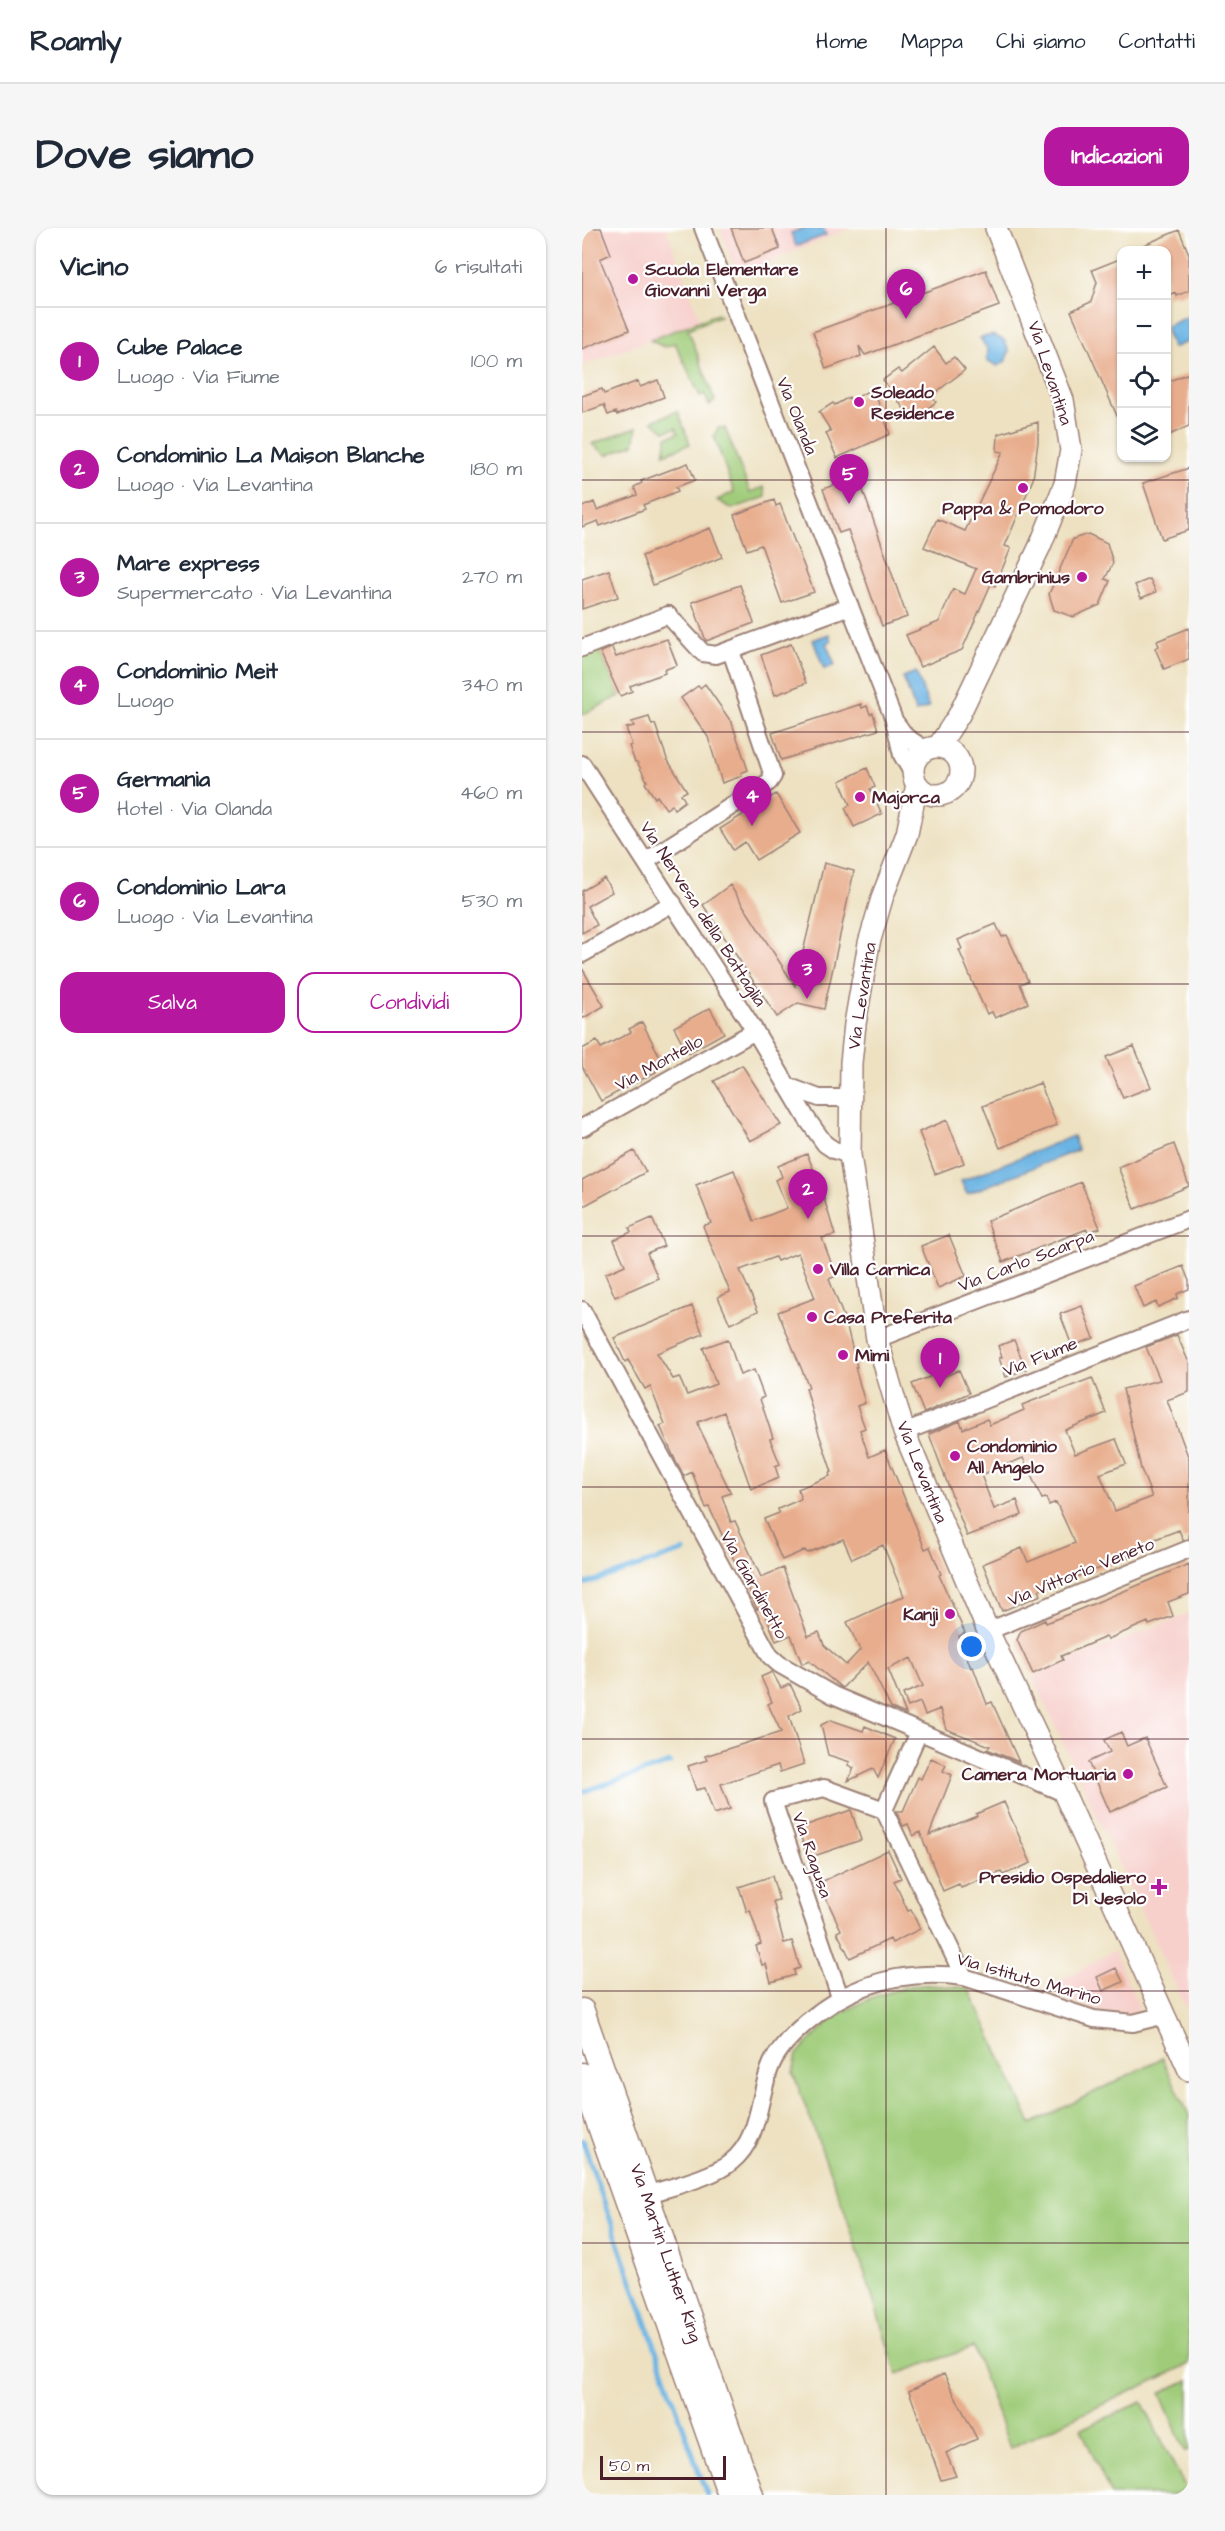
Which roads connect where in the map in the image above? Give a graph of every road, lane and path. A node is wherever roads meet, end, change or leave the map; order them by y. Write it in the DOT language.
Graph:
graph roads {
  1 [pos="703,228"];
  2 [pos="996,228"];
  3 [pos="850,606"];
  4 [pos="582,648"];
  5 [pos="731,651"];
  6 [pos="894,720"];
  7 [pos="939,750"];
  8 [pos="582,764"];
  9 [pos="915,779"];
  10 [pos="939,795"];
  11 [pos="907,834"];
  12 [pos="646,861"];
  13 [pos="673,903"];
  14 [pos="582,954"];
  15 [pos="755,1031"];
  16 [pos="790,1087"];
  17 [pos="850,1098"];
  18 [pos="582,1128"];
  19 [pos="850,1155"];
  20 [pos="1189,1219"];
  21 [pos="582,1311"];
  22 [pos="1189,1319"];
  23 [pos="877,1339"];
  24 [pos="904,1432"];
  25 [pos="1189,1549"];
  26 [pos="988,1631"];
  27 [pos="919,1732"];
  28 [pos="1064,1793"];
  29 [pos="884,1810"];
  30 [pos="964,1977"];
  31 [pos="840,1997"];
  32 [pos="582,2012"];
  33 [pos="1165,2015"];
  34 [pos="1189,2070"];
  35 [pos="582,2075"];
  36 [pos="638,2198"];
  37 [pos="730,2495"];
  38 [pos="751,2495"];
  1 -- 3 [label="street, Via Olanda"];
  2 -- 7 [label="street, Via Levantina"];
  3 -- 5 [label="street"];
  3 -- 6 [label="street, Via Olanda"];
  4 -- 5 [label="street"];
  5 -- 12 [label="street"];
  6 -- 7 [label="street, Via Olanda"];
  6 -- 9 [label="street, Via Olanda"];
  7 -- 9 [label="street, Via Levantina"];
  7 -- 10 [label="street, Via Levantina"];
  8 -- 12 [label="street, Via Nervesa della Battaglia"];
  9 -- 10 [label="street"];
  9 -- 11 [label="street, Via Levantina"];
  10 -- 11 [label="street, Via Levantina"];
  11 -- 17 [label="street, Via Levantina"];
  12 -- 13 [label="street, Via Nervesa della Battaglia"];
  13 -- 14 [label="street"];
  13 -- 15 [label="street, Via Nervesa della Battaglia"];
  15 -- 16 [label="street, Via Nervesa della Battaglia"];
  15 -- 18 [label="street, Via Montello"];
  16 -- 17 [label="street"];
  16 -- 19 [label="street, Via Nervesa della Battaglia"];
  17 -- 19 [label="street, Via Levantina"];
  19 -- 23 [label="street, Via Levantina"];
  20 -- 23 [label="street, Via Carlo Scarpa"];
  21 -- 27 [label="street, Via Giardinetto"];
  22 -- 24 [label="street, Via Fiume"];
  23 -- 24 [label="street, Via Levantina"];
  24 -- 26 [label="street, Via Levantina"];
  25 -- 26 [label="street, Via Vittorio Veneto"];
  26 -- 28 [label="street, Via Levantina"];
  27 -- 28 [label="street, Via Giardinetto"];
  27 -- 29 [label="street"];
  28 -- 33 [label="street, Via Levantina"];
  29 -- 30 [label="street"];
  29 -- 31 [label="street, Via Ragusa"];
  30 -- 31 [label="street, Via Istituto Marino"];
  30 -- 33 [label="street, Via Istituto Marino"];
  31 -- 36 [label="street, Via Istituto Marino"];
  32 -- 36 [label="main road, Via Martin Luther King"];
  33 -- 34 [label="street, Via Levantina"];
  35 -- 36 [label="main road, Via Martin Luther King"];
  36 -- 37 [label="main road, Via Martin Luther King"];
  36 -- 38 [label="main road, Via Martin Luther King"];
}
